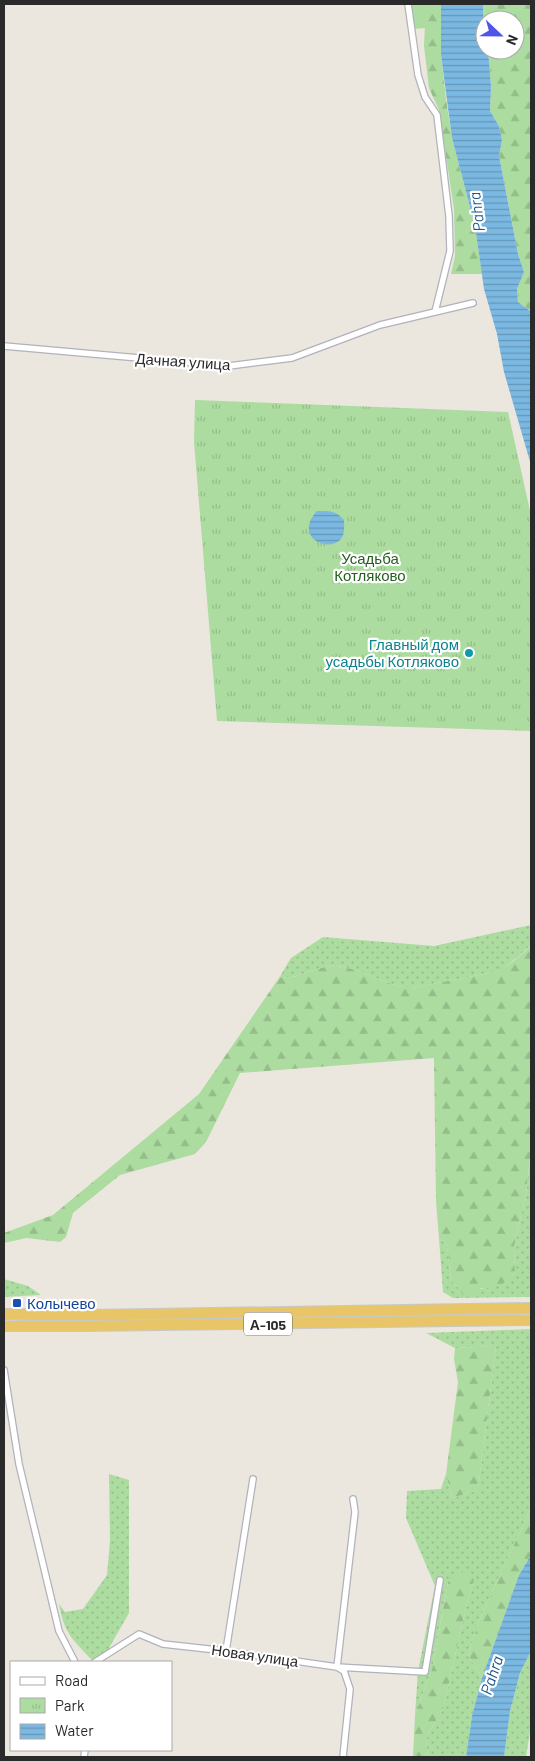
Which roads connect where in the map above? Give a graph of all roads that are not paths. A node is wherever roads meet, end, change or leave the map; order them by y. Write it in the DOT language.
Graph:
graph roads {
  1 [pos="408,4"];
  2 [pos="473,303"];
  3 [pos="435,312"];
  4 [pos="4,346"];
  5 [pos="531,1308"];
  6 [pos="4,1314"];
  7 [pos="531,1320"];
  8 [pos="4,1326"];
  9 [pos="4,1370"];
  10 [pos="253,1479"];
  11 [pos="353,1499"];
  12 [pos="440,1580"];
  13 [pos="226,1651"];
  14 [pos="74,1661"];
  15 [pos="97,1661"];
  16 [pos="337,1666"];
  17 [pos="343,1757"];
  1 -- 3 [label="street"];
  2 -- 3 [label="street, Дачная улица"];
  3 -- 4 [label="street, Дачная улица"];
  5 -- 6 [label="highway, А-105"];
  7 -- 8 [label="highway, А-105"];
  9 -- 14 [label="street"];
  10 -- 13 [label="street"];
  11 -- 16 [label="street"];
  12 -- 16 [label="street, Новая улица"];
  13 -- 15 [label="street, Новая улица"];
  13 -- 16 [label="street, Новая улица"];
  16 -- 17 [label="street"];
}
